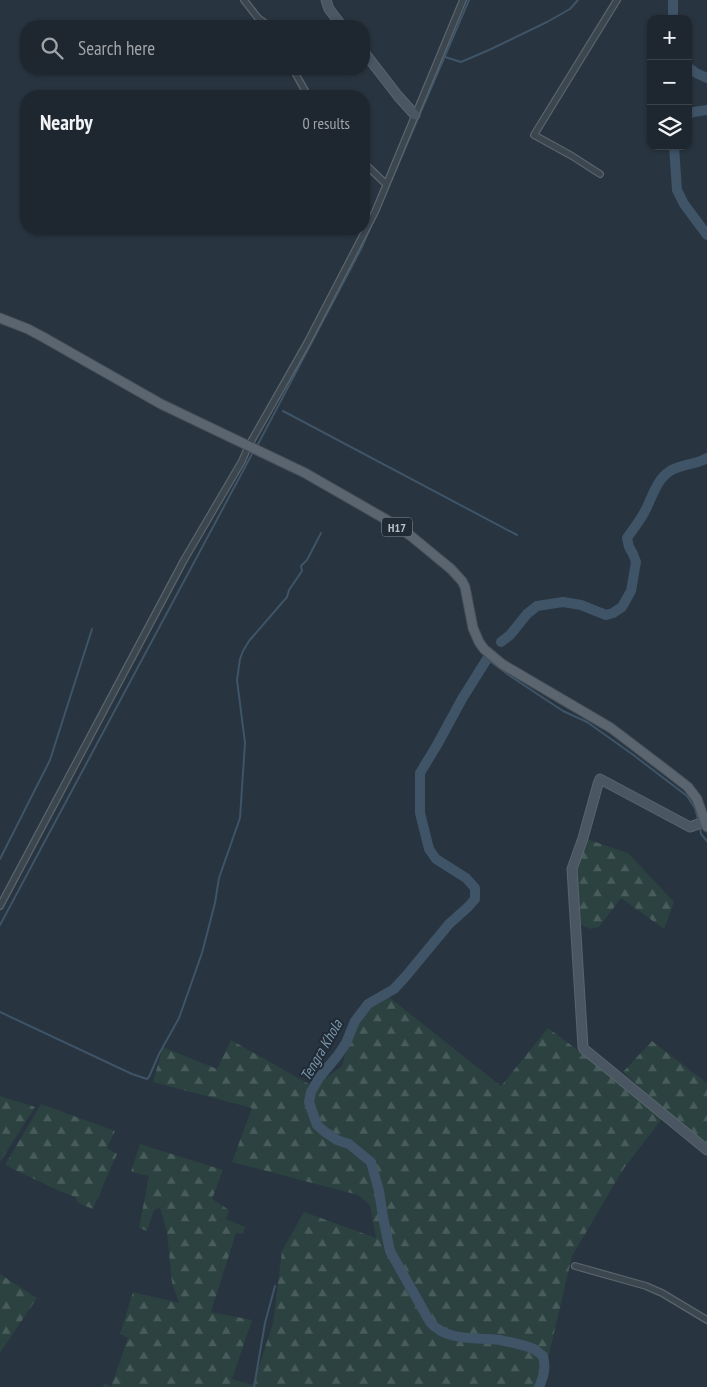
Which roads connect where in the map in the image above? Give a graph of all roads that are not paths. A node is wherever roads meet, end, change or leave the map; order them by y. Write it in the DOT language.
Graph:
graph roads {
  1 [pos="244,0"];
  2 [pos="326,0"];
  3 [pos="463,0"];
  4 [pos="617,0"];
  5 [pos="261,20"];
  6 [pos="337,20"];
  7 [pos="370,60"];
  8 [pos="296,75"];
  9 [pos="305,90"];
  10 [pos="416,116"];
  11 [pos="370,169"];
  12 [pos="600,174"];
  13 [pos="386,184"];
  14 [pos="370,222"];
  15 [pos="363,235"];
  16 [pos="0,318"];
  17 [pos="248,447"];
  18 [pos="705,824"];
  19 [pos="0,906"];
  20 [pos="707,1150"];
  21 [pos="575,1266"];
  22 [pos="707,1320"];
  1 -- 5 [label="street"];
  2 -- 6 [label="street"];
  3 -- 10 [label="street"];
  4 -- 12 [label="street"];
  7 -- 10 [label="street"];
  8 -- 9 [label="street"];
  10 -- 13 [label="street"];
  11 -- 13 [label="street"];
  13 -- 14 [label="street"];
  15 -- 17 [label="street"];
  16 -- 17 [label="main road, H17"];
  17 -- 18 [label="main road, H17"];
  17 -- 19 [label="street"];
  18 -- 20 [label="street"];
  21 -- 22 [label="street"];
}
